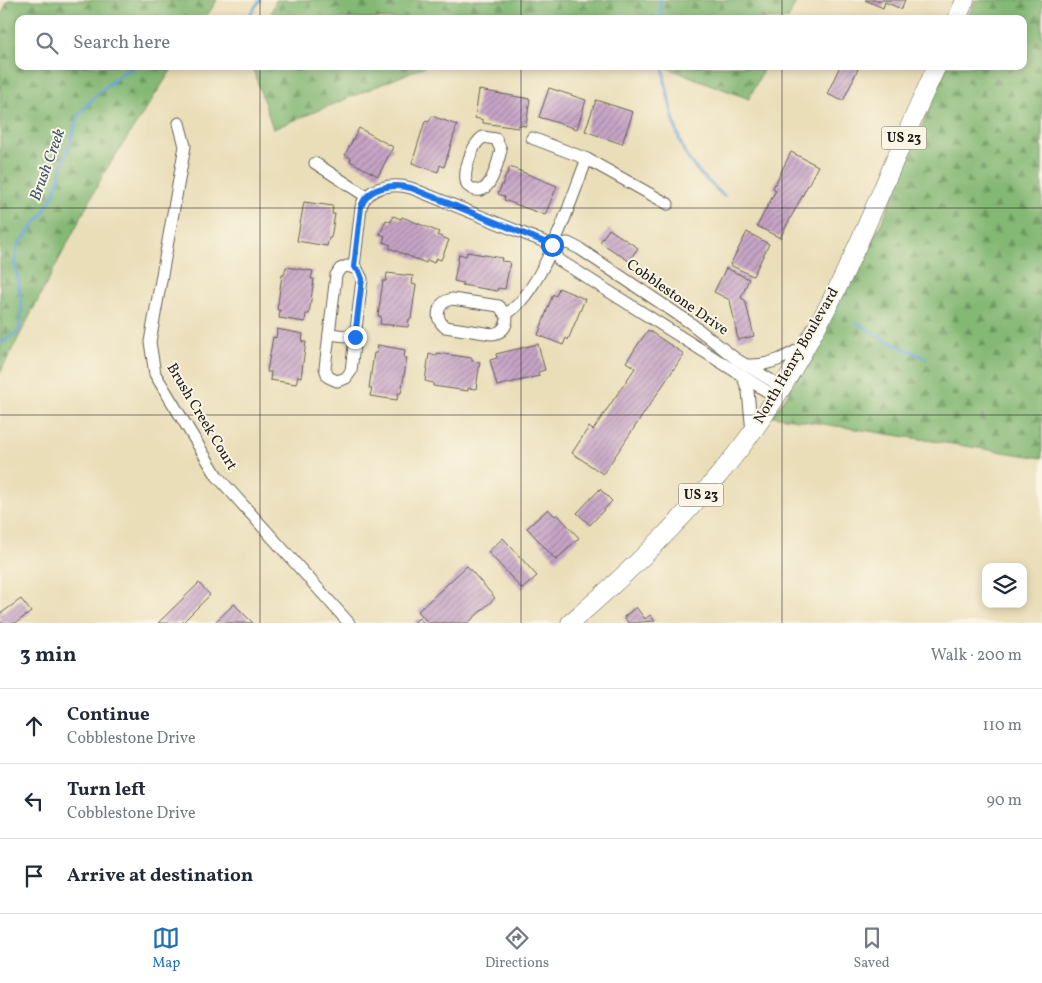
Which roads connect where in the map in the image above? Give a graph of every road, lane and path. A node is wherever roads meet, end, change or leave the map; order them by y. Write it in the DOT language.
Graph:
graph roads {
  1 [pos="965,0"];
  2 [pos="959,15"];
  3 [pos="935,70"];
  4 [pos="179,123"];
  5 [pos="532,138"];
  6 [pos="586,160"];
  7 [pos="315,163"];
  8 [pos="474,190"];
  9 [pos="367,196"];
  10 [pos="668,204"];
  11 [pos="467,210"];
  12 [pos="552,245"];
  13 [pos="354,267"];
  14 [pos="506,314"];
  15 [pos="329,334"];
  16 [pos="355,337"];
  17 [pos="807,345"];
  18 [pos="733,363"];
  19 [pos="744,370"];
  20 [pos="779,392"];
  21 [pos="752,432"];
  22 [pos="580,620"];
  23 [pos="349,623"];
  1 -- 2 [label="highway"];
  3 -- 17 [label="highway, North Henry Boulevard / US 23"];
  4 -- 23 [label="street, Brush Creek Court"];
  5 -- 6 [label="street"];
  6 -- 10 [label="street"];
  6 -- 12 [label="street"];
  7 -- 9 [label="street"];
  8 -- 8 [label="street"];
  8 -- 11 [label="street"];
  9 -- 11 [label="street, Cobblestone Drive"];
  9 -- 13 [label="street"];
  11 -- 12 [label="street, Cobblestone Drive"];
  12 -- 14 [label="street"];
  12 -- 18 [label="street, Cobblestone Drive"];
  12 -- 18 [label="street, Cobblestone Drive"];
  13 -- 15 [label="street"];
  13 -- 16 [label="street"];
  14 -- 14 [label="street"];
  15 -- 16 [label="street"];
  15 -- 16 [label="street"];
  17 -- 19 [label="street"];
  17 -- 20 [label="highway, North Henry Boulevard / US 23"];
  18 -- 19 [label="street, Cobblestone Drive"];
  19 -- 20 [label="street, Cobblestone Drive"];
  19 -- 21 [label="street"];
  20 -- 21 [label="highway, North Henry Boulevard / US 23"];
  21 -- 22 [label="highway, North Henry Boulevard / US 23"];
}
